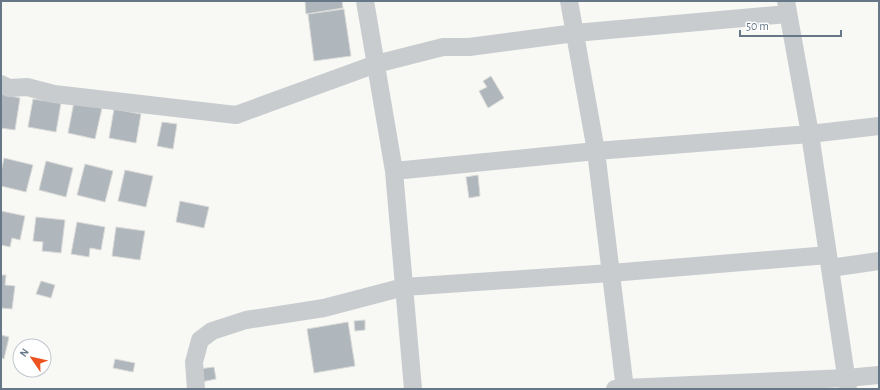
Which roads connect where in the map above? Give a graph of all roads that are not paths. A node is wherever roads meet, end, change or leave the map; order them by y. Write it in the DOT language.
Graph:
graph roads {
  1 [pos="365,1"];
  2 [pos="569,1"];
  3 [pos="787,8"];
  4 [pos="575,33"];
  5 [pos="376,65"];
  6 [pos="1,84"];
  7 [pos="879,126"];
  8 [pos="810,134"];
  9 [pos="596,152"];
  10 [pos="394,171"];
  11 [pos="879,261"];
  12 [pos="829,262"];
  13 [pos="611,273"];
  14 [pos="404,287"];
  15 [pos="879,375"];
  16 [pos="847,384"];
  17 [pos="196,389"];
  18 [pos="413,389"];
  19 [pos="622,389"];
  1 -- 5 [label="street"];
  2 -- 4 [label="street"];
  3 -- 4 [label="street"];
  3 -- 8 [label="street"];
  4 -- 5 [label="street"];
  4 -- 9 [label="street"];
  5 -- 6 [label="street"];
  5 -- 10 [label="street"];
  7 -- 8 [label="street"];
  8 -- 9 [label="street"];
  8 -- 12 [label="street"];
  9 -- 10 [label="street"];
  9 -- 13 [label="street"];
  10 -- 14 [label="street"];
  11 -- 12 [label="street"];
  12 -- 13 [label="street"];
  12 -- 16 [label="street"];
  13 -- 14 [label="street"];
  13 -- 19 [label="street"];
  14 -- 17 [label="street"];
  14 -- 18 [label="street"];
  15 -- 16 [label="street"];
  16 -- 19 [label="street"];
}
